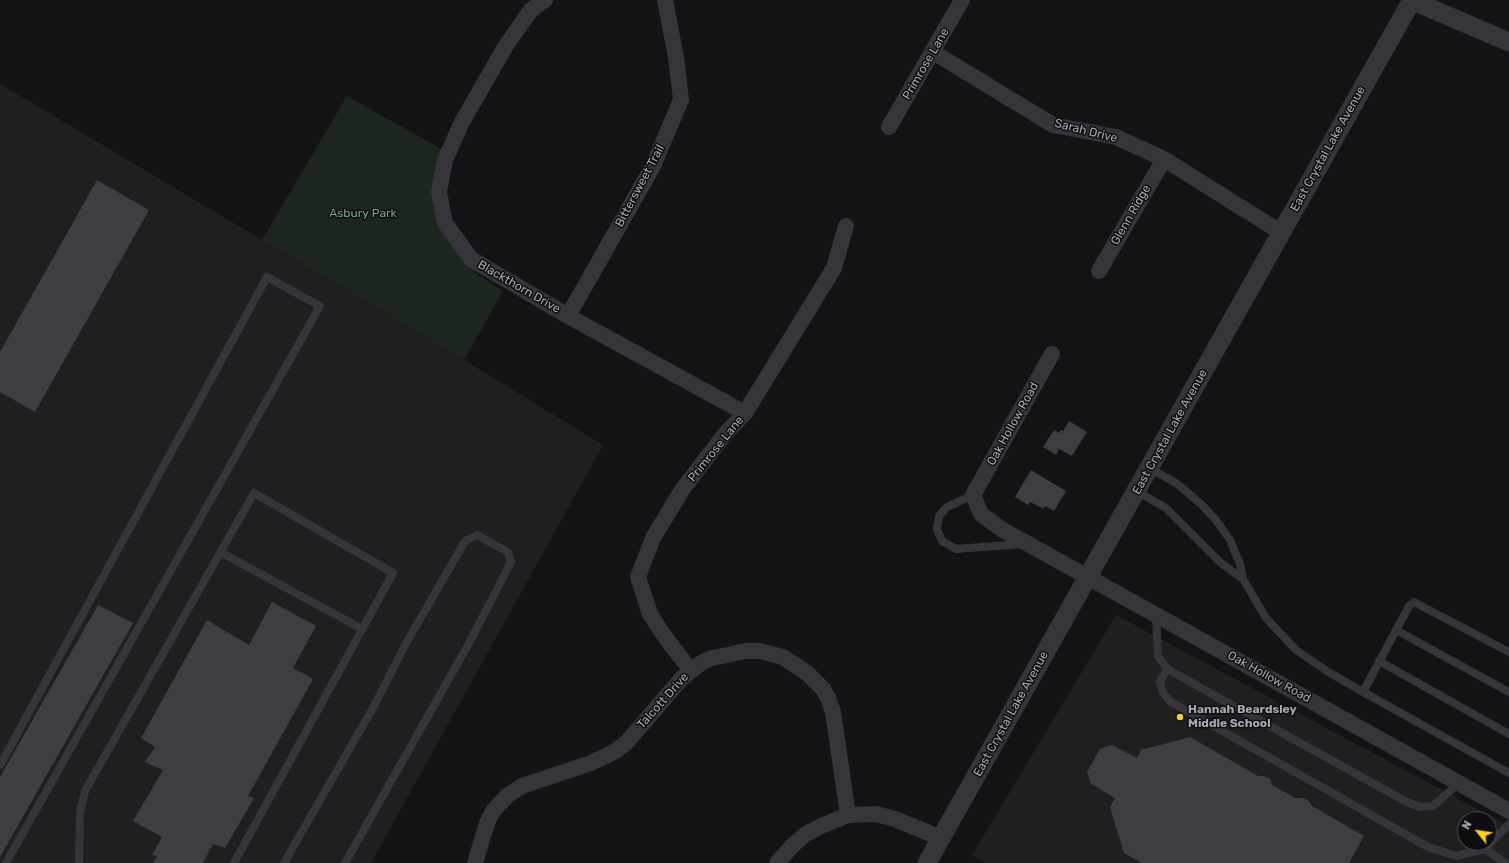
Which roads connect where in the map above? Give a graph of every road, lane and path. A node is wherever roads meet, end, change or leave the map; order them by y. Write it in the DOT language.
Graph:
graph roads {
  1 [pos="545,0"];
  2 [pos="665,0"];
  3 [pos="962,0"];
  4 [pos="1412,0"];
  5 [pos="1509,42"];
  6 [pos="933,52"];
  7 [pos="888,127"];
  8 [pos="1164,159"];
  9 [pos="846,226"];
  10 [pos="1282,232"];
  11 [pos="1099,271"];
  12 [pos="568,316"];
  13 [pos="1052,354"];
  14 [pos="745,413"];
  15 [pos="1149,468"];
  16 [pos="1136,491"];
  17 [pos="973,495"];
  18 [pos="1028,544"];
  19 [pos="220,552"];
  20 [pos="1088,576"];
  21 [pos="1243,579"];
  22 [pos="1156,614"];
  23 [pos="362,629"];
  24 [pos="1396,630"];
  25 [pos="1509,652"];
  26 [pos="1380,661"];
  27 [pos="1167,669"];
  28 [pos="691,671"];
  29 [pos="1363,692"];
  30 [pos="1509,692"];
  31 [pos="1509,734"];
  32 [pos="0,765"];
  33 [pos="1509,773"];
  34 [pos="1459,783"];
  35 [pos="1509,811"];
  36 [pos="848,815"];
  37 [pos="1509,824"];
  38 [pos="1497,836"];
  39 [pos="941,838"];
  40 [pos="1477,851"];
  41 [pos="1488,851"];
  42 [pos="6,863"];
  43 [pos="80,863"];
  44 [pos="234,863"];
  45 [pos="284,863"];
  46 [pos="345,863"];
  47 [pos="475,863"];
  48 [pos="777,863"];
  49 [pos="927,863"];
  50 [pos="1505,863"];
  1 -- 12 [label="street, Blackthorn Drive"];
  2 -- 12 [label="street, Bittersweet Trail"];
  3 -- 6 [label="street, Primrose Lane"];
  4 -- 5 [label="street"];
  4 -- 10 [label="street, East Crystal Lake Avenue"];
  6 -- 7 [label="street, Primrose Lane"];
  6 -- 8 [label="street, Sarah Drive"];
  8 -- 10 [label="street, Sarah Drive"];
  8 -- 11 [label="street, Glenn Ridge"];
  9 -- 14 [label="street, Primrose Lane"];
  10 -- 15 [label="street, East Crystal Lake Avenue"];
  12 -- 14 [label="street, Blackthorn Drive"];
  13 -- 17 [label="street, Oak Hollow Road"];
  14 -- 28 [label="street, Primrose Lane"];
  15 -- 16 [label="street, East Crystal Lake Avenue"];
  15 -- 21 [label="lane"];
  16 -- 20 [label="street, East Crystal Lake Avenue"];
  16 -- 21 [label="lane"];
  17 -- 18 [label="street, Oak Hollow Road"];
  17 -- 18 [label="lane"];
  18 -- 20 [label="street, Oak Hollow Road"];
  19 -- 23 [label="lane"];
  19 -- 23 [label="lane"];
  19 -- 43 [label="lane"];
  20 -- 22 [label="street, Oak Hollow Road"];
  20 -- 39 [label="street, East Crystal Lake Avenue"];
  21 -- 29 [label="lane"];
  22 -- 27 [label="lane"];
  22 -- 34 [label="street, Oak Hollow Road"];
  23 -- 44 [label="lane"];
  24 -- 25 [label="lane"];
  24 -- 26 [label="lane"];
  24 -- 30 [label="lane"];
  26 -- 29 [label="lane"];
  26 -- 31 [label="lane"];
  27 -- 34 [label="lane"];
  27 -- 40 [label="lane"];
  28 -- 36 [label="street, Talcott Drive"];
  28 -- 47 [label="street, Talcott Drive"];
  29 -- 33 [label="lane"];
  32 -- 42 [label="lane"];
  34 -- 35 [label="street, Oak Hollow Road"];
  36 -- 39 [label="street"];
  36 -- 48 [label="street"];
  37 -- 38 [label="lane"];
  39 -- 49 [label="street, East Crystal Lake Avenue"];
  41 -- 50 [label="lane"];
  45 -- 46 [label="lane"];
}
